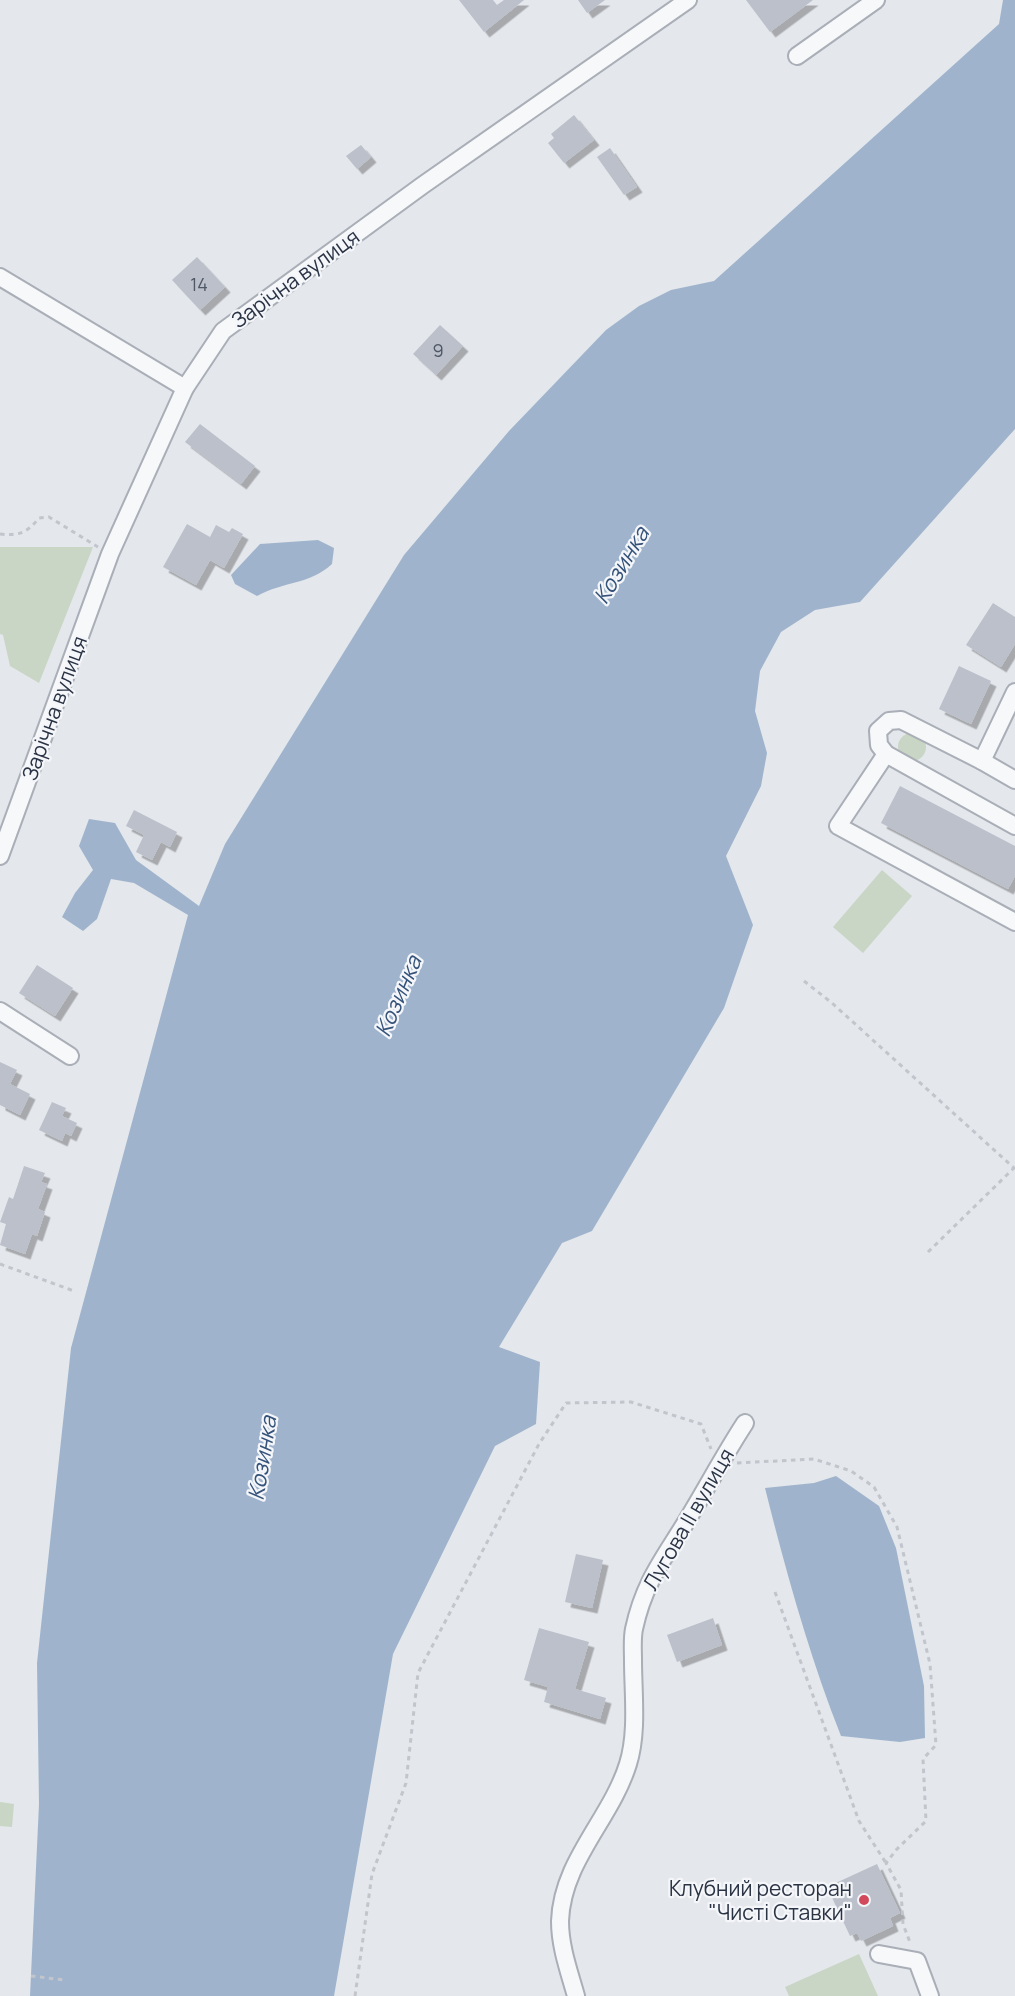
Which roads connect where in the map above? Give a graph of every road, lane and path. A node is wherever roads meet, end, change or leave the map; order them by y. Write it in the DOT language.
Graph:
graph roads {
  1 [pos="688,0"];
  2 [pos="876,0"];
  3 [pos="797,56"];
  4 [pos="0,277"];
  5 [pos="185,388"];
  6 [pos="0,534"];
  7 [pos="110,554"];
  8 [pos="1015,692"];
  9 [pos="886,754"];
  10 [pos="982,761"];
  11 [pos="1015,780"];
  12 [pos="1015,826"];
  13 [pos="0,856"];
  14 [pos="1015,922"];
  15 [pos="804,981"];
  16 [pos="0,1011"];
  17 [pos="70,1056"];
  18 [pos="1015,1168"];
  19 [pos="928,1252"];
  20 [pos="0,1264"];
  21 [pos="74,1291"];
  22 [pos="745,1423"];
  23 [pos="717,1464"];
  24 [pos="776,1592"];
  25 [pos="886,1863"];
  26 [pos="879,1954"];
  27 [pos="917,1960"];
  28 [pos="31,1976"];
  29 [pos="64,1980"];
  30 [pos="355,1996"];
  31 [pos="576,1996"];
  32 [pos="930,1996"];
  1 -- 5 [label="street, Зарічна вулиця"];
  2 -- 3 [label="street"];
  4 -- 5 [label="street"];
  5 -- 7 [label="street, Зарічна вулиця"];
  6 -- 7 [label="path"];
  7 -- 13 [label="street, Зарічна вулиця"];
  8 -- 10 [label="street"];
  9 -- 10 [label="street"];
  9 -- 12 [label="street"];
  9 -- 14 [label="street"];
  10 -- 11 [label="street"];
  15 -- 18 [label="path"];
  16 -- 17 [label="street"];
  18 -- 19 [label="path"];
  20 -- 21 [label="path"];
  22 -- 23 [label="street, Лугова II вулиця"];
  23 -- 25 [label="path"];
  23 -- 30 [label="path"];
  23 -- 31 [label="street, Лугова II вулиця"];
  24 -- 25 [label="path"];
  25 -- 27 [label="path"];
  26 -- 27 [label="street"];
  27 -- 32 [label="street"];
  28 -- 29 [label="path"];
}
